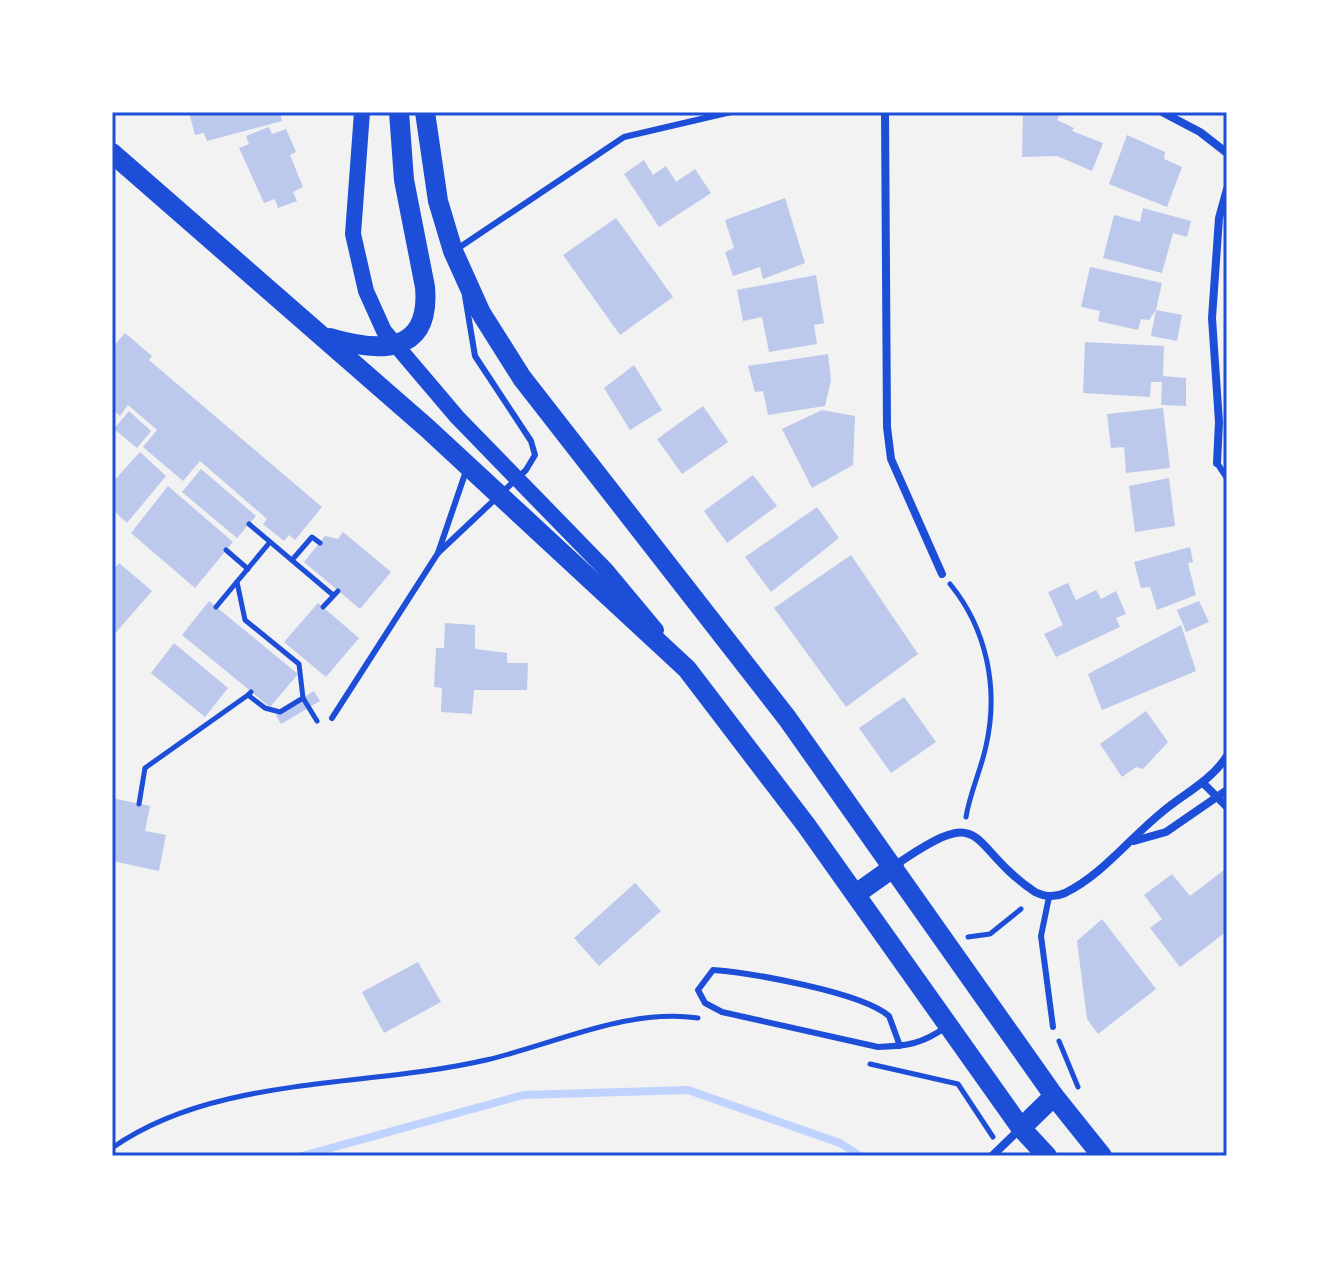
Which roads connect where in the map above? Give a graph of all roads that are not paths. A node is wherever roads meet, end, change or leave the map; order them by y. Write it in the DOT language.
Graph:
graph roads {
  1 [pos="362,112"];
  2 [pos="399,112"];
  3 [pos="425,112"];
  4 [pos="731,112"];
  5 [pos="885,112"];
  6 [pos="1162,112"];
  7 [pos="112,153"];
  8 [pos="1227,153"];
  9 [pos="1227,189"];
  10 [pos="453,251"];
  11 [pos="463,276"];
  12 [pos="321,335"];
  13 [pos="393,346"];
  14 [pos="1217,463"];
  15 [pos="466,464"];
  16 [pos="1227,478"];
  17 [pos="517,479"];
  18 [pos="500,495"];
  19 [pos="438,553"];
  20 [pos="942,574"];
  21 [pos="687,669"];
  22 [pos="332,718"];
  23 [pos="1227,756"];
  24 [pos="1203,783"];
  25 [pos="1227,790"];
  26 [pos="1217,798"];
  27 [pos="1227,807"];
  28 [pos="1133,841"];
  29 [pos="894,867"];
  30 [pos="856,894"];
  31 [pos="1049,897"];
  32 [pos="949,1025"];
  33 [pos="1053,1027"];
  34 [pos="900,1046"];
  35 [pos="1054,1096"];
  36 [pos="1021,1128"];
  37 [pos="992,1156"];
  38 [pos="1047,1156"];
  39 [pos="1102,1156"];
  1 -- 13 [label="main road"];
  2 -- 13 [label="main road"];
  3 -- 10 [label="main road"];
  4 -- 10 [label="lane"];
  5 -- 20 [label="street"];
  6 -- 8 [label="street"];
  7 -- 12 [label="main road"];
  9 -- 14 [label="street"];
  10 -- 11 [label="main road"];
  11 -- 17 [label="lane"];
  11 -- 29 [label="main road"];
  12 -- 13 [label="main road"];
  12 -- 15 [label="main road"];
  13 -- 17 [label="main road"];
  14 -- 16 [label="lane"];
  15 -- 18 [label="main road"];
  15 -- 19 [label="lane"];
  17 -- 18 [label="lane"];
  17 -- 21 [label="main road"];
  18 -- 19 [label="lane"];
  18 -- 21 [label="main road"];
  19 -- 22 [label="lane"];
  21 -- 30 [label="main road"];
  23 -- 24 [label="street"];
  24 -- 26 [label="street"];
  24 -- 28 [label="street"];
  25 -- 26 [label="street"];
  26 -- 27 [label="street"];
  26 -- 28 [label="street"];
  28 -- 31 [label="street"];
  29 -- 30 [label="main road"];
  29 -- 31 [label="street"];
  29 -- 35 [label="main road"];
  30 -- 32 [label="main road"];
  31 -- 33 [label="lane"];
  32 -- 34 [label="lane"];
  32 -- 36 [label="main road"];
  34 -- 34 [label="lane"];
  35 -- 36 [label="main road"];
  35 -- 39 [label="main road"];
  36 -- 37 [label="street"];
  36 -- 38 [label="main road"];
}
